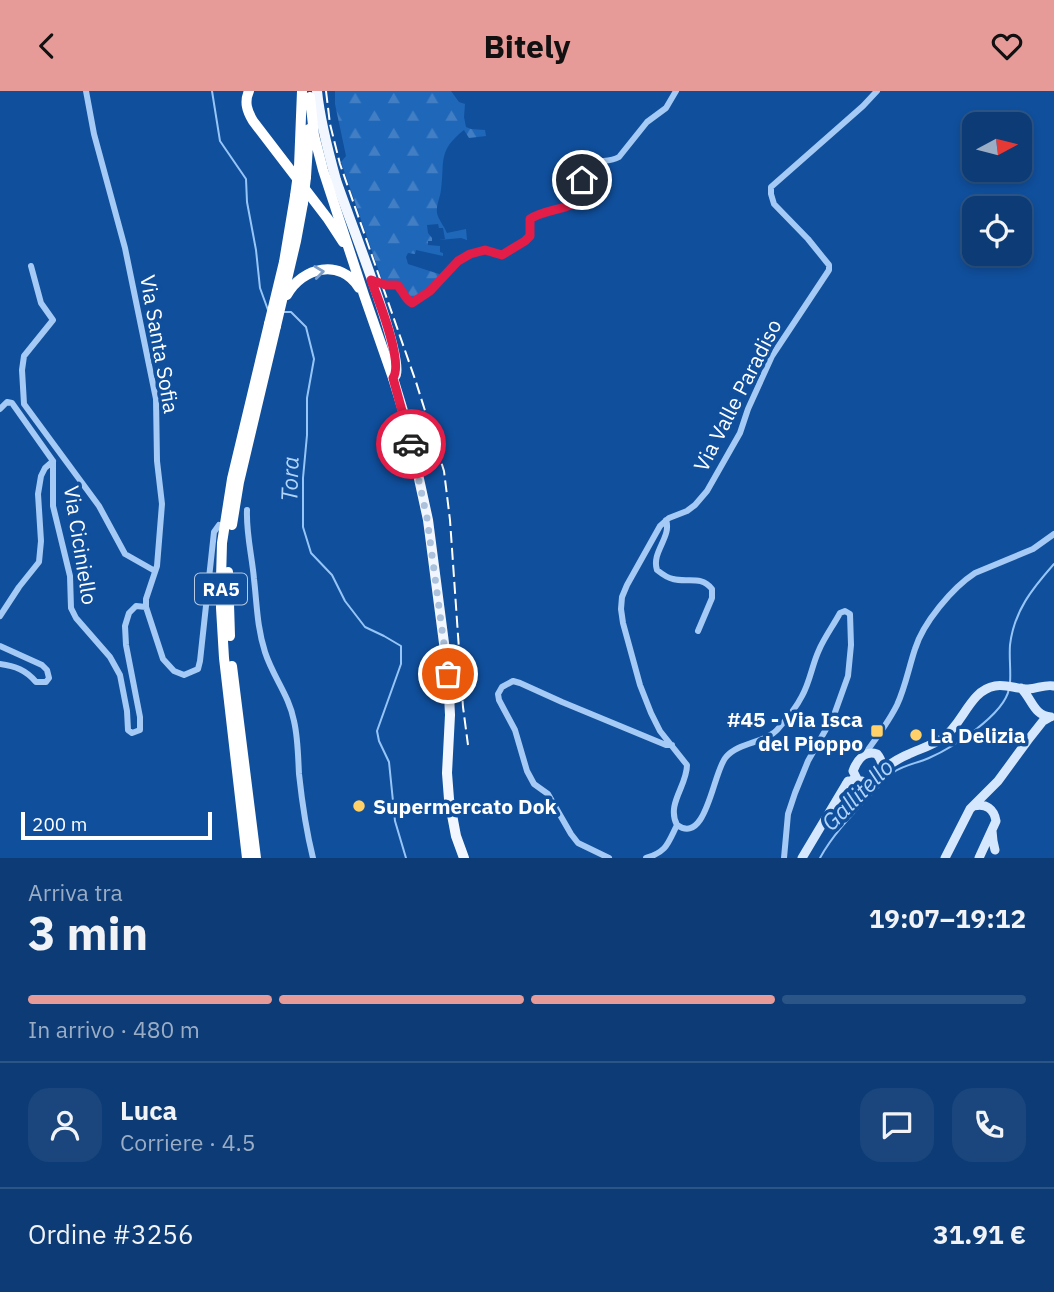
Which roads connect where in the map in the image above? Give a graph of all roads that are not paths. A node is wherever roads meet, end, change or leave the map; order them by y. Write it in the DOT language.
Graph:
graph roads {
  1 [pos="86,91"];
  2 [pos="249,91"];
  3 [pos="296,91"];
  4 [pos="676,91"];
  5 [pos="877,91"];
  6 [pos="310,93"];
  7 [pos="301,132"];
  8 [pos="299,199"];
  9 [pos="354,264"];
  10 [pos="31,266"];
  11 [pos="375,281"];
  12 [pos="281,289"];
  13 [pos="364,295"];
  14 [pos="281,306"];
  15 [pos="393,378"];
  16 [pos="24,404"];
  17 [pos="0,409"];
  18 [pos="26,425"];
  19 [pos="52,461"];
  20 [pos="237,518"];
  21 [pos="666,520"];
  22 [pos="219,525"];
  23 [pos="1054,534"];
  24 [pos="155,571"];
  25 [pos="146,607"];
  26 [pos="0,616"];
  27 [pos="698,631"];
  28 [pos="0,646"];
  29 [pos="0,664"];
  30 [pos="1053,685"];
  31 [pos="1021,688"];
  32 [pos="1040,688"];
  33 [pos="1034,706"];
  34 [pos="1052,717"];
  35 [pos="1028,740"];
  36 [pos="875,741"];
  37 [pos="672,745"];
  38 [pos="864,755"];
  39 [pos="878,755"];
  40 [pos="905,755"];
  41 [pos="881,771"];
  42 [pos="855,775"];
  43 [pos="998,781"];
  44 [pos="974,806"];
  45 [pos="993,812"];
  46 [pos="677,825"];
  47 [pos="992,830"];
  48 [pos="995,850"];
  49 [pos="245,858"];
  50 [pos="256,858"];
  51 [pos="313,858"];
  52 [pos="464,858"];
  53 [pos="609,858"];
  54 [pos="646,858"];
  55 [pos="785,858"];
  56 [pos="802,858"];
  57 [pos="945,858"];
  58 [pos="979,858"];
  1 -- 24 [label="street, Via Santa Sofia"];
  2 -- 9 [label="highway"];
  3 -- 7 [label="highway"];
  4 -- 11 [label="street"];
  5 -- 21 [label="street, Via Valle Paradiso"];
  6 -- 7 [label="highway, RA5"];
  6 -- 8 [label="highway, RA5, bridge"];
  6 -- 9 [label="highway"];
  6 -- 11 [label="main road"];
  7 -- 8 [label="highway, RA5, bridge"];
  8 -- 12 [label="highway, RA5"];
  9 -- 13 [label="highway"];
  10 -- 16 [label="street"];
  11 -- 15 [label="main road"];
  12 -- 14 [label="highway, RA5"];
  12 -- 49 [label="highway, RA5, bridge"];
  14 -- 13 [label="highway, one-way"];
  13 -- 15 [label="highway"];
  14 -- 50 [label="highway, RA5, bridge"];
  15 -- 52 [label="main road"];
  16 -- 18 [label="street"];
  16 -- 24 [label="street"];
  17 -- 18 [label="street"];
  18 -- 19 [label="street"];
  19 -- 25 [label="street, Via Ciciniello"];
  19 -- 26 [label="street, Via Ciciniello"];
  20 -- 51 [label="street"];
  21 -- 27 [label="street"];
  21 -- 37 [label="street, Via Valle Paradiso"];
  22 -- 25 [label="street"];
  23 -- 36 [label="street"];
  24 -- 25 [label="street, Via Santa Sofia"];
  28 -- 29 [label="street"];
  30 -- 32 [label="street"];
  31 -- 32 [label="street"];
  31 -- 33 [label="street"];
  31 -- 40 [label="street"];
  32 -- 33 [label="street"];
  33 -- 34 [label="street"];
  33 -- 35 [label="street"];
  34 -- 35 [label="street"];
  35 -- 43 [label="street"];
  36 -- 38 [label="street"];
  36 -- 39 [label="street"];
  37 -- 46 [label="street, Via Valle Paradiso"];
  37 -- 53 [label="street"];
  38 -- 39 [label="street"];
  38 -- 42 [label="street"];
  39 -- 40 [label="street"];
  39 -- 41 [label="street"];
  40 -- 41 [label="street"];
  41 -- 42 [label="street"];
  42 -- 56 [label="street"];
  43 -- 44 [label="street"];
  43 -- 45 [label="street"];
  44 -- 45 [label="street"];
  44 -- 57 [label="street"];
  45 -- 47 [label="street"];
  46 -- 54 [label="street, Via Valle Paradiso"];
  46 -- 55 [label="street"];
  47 -- 48 [label="street"];
  47 -- 58 [label="street"];
}
